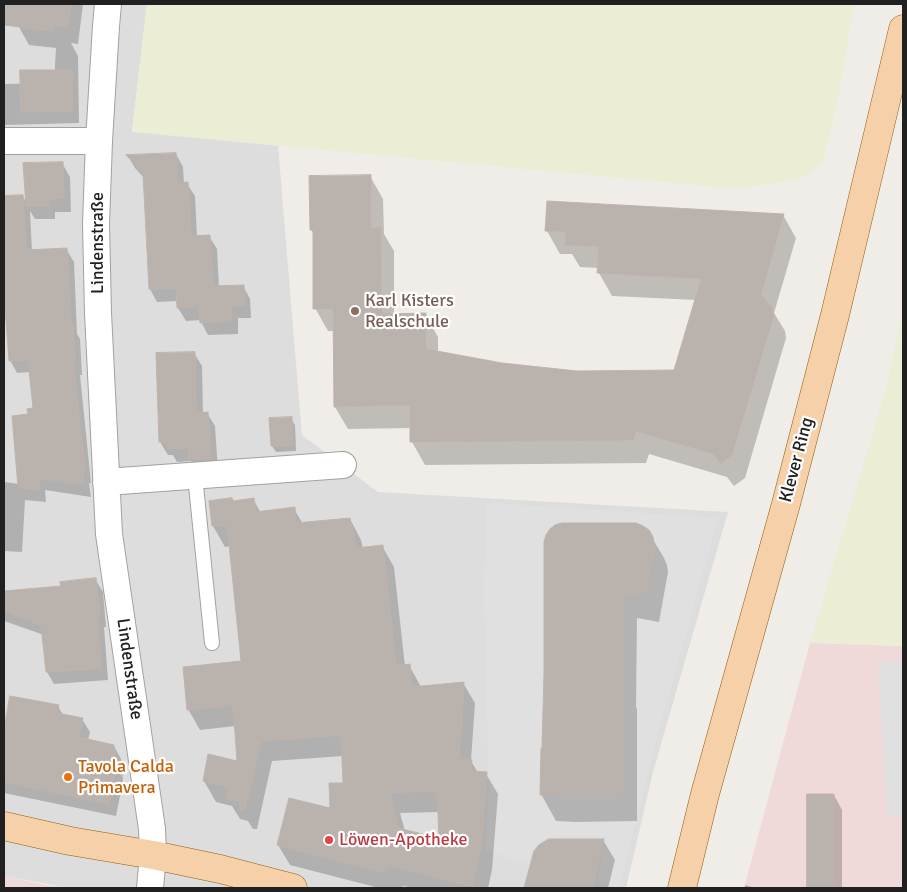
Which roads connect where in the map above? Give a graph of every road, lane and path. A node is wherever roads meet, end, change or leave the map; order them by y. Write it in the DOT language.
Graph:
graph roads {
  1 [pos="108,4"];
  2 [pos="903,29"];
  3 [pos="4,141"];
  4 [pos="99,141"];
  5 [pos="343,466"];
  6 [pos="195,476"];
  7 [pos="106,482"];
  8 [pos="212,643"];
  9 [pos="4,826"];
  10 [pos="153,855"];
  11 [pos="150,888"];
  12 [pos="293,888"];
  13 [pos="682,888"];
  1 -- 4 [label="street, Lindenstraße"];
  2 -- 13 [label="main road, Klever Ring"];
  3 -- 4 [label="street"];
  4 -- 7 [label="street, Lindenstraße"];
  5 -- 6 [label="street"];
  6 -- 7 [label="street"];
  6 -- 8 [label="lane"];
  7 -- 10 [label="street, Lindenstraße"];
  9 -- 10 [label="main road"];
  10 -- 11 [label="street, Lindenstraße"];
  10 -- 12 [label="main road"];
}
